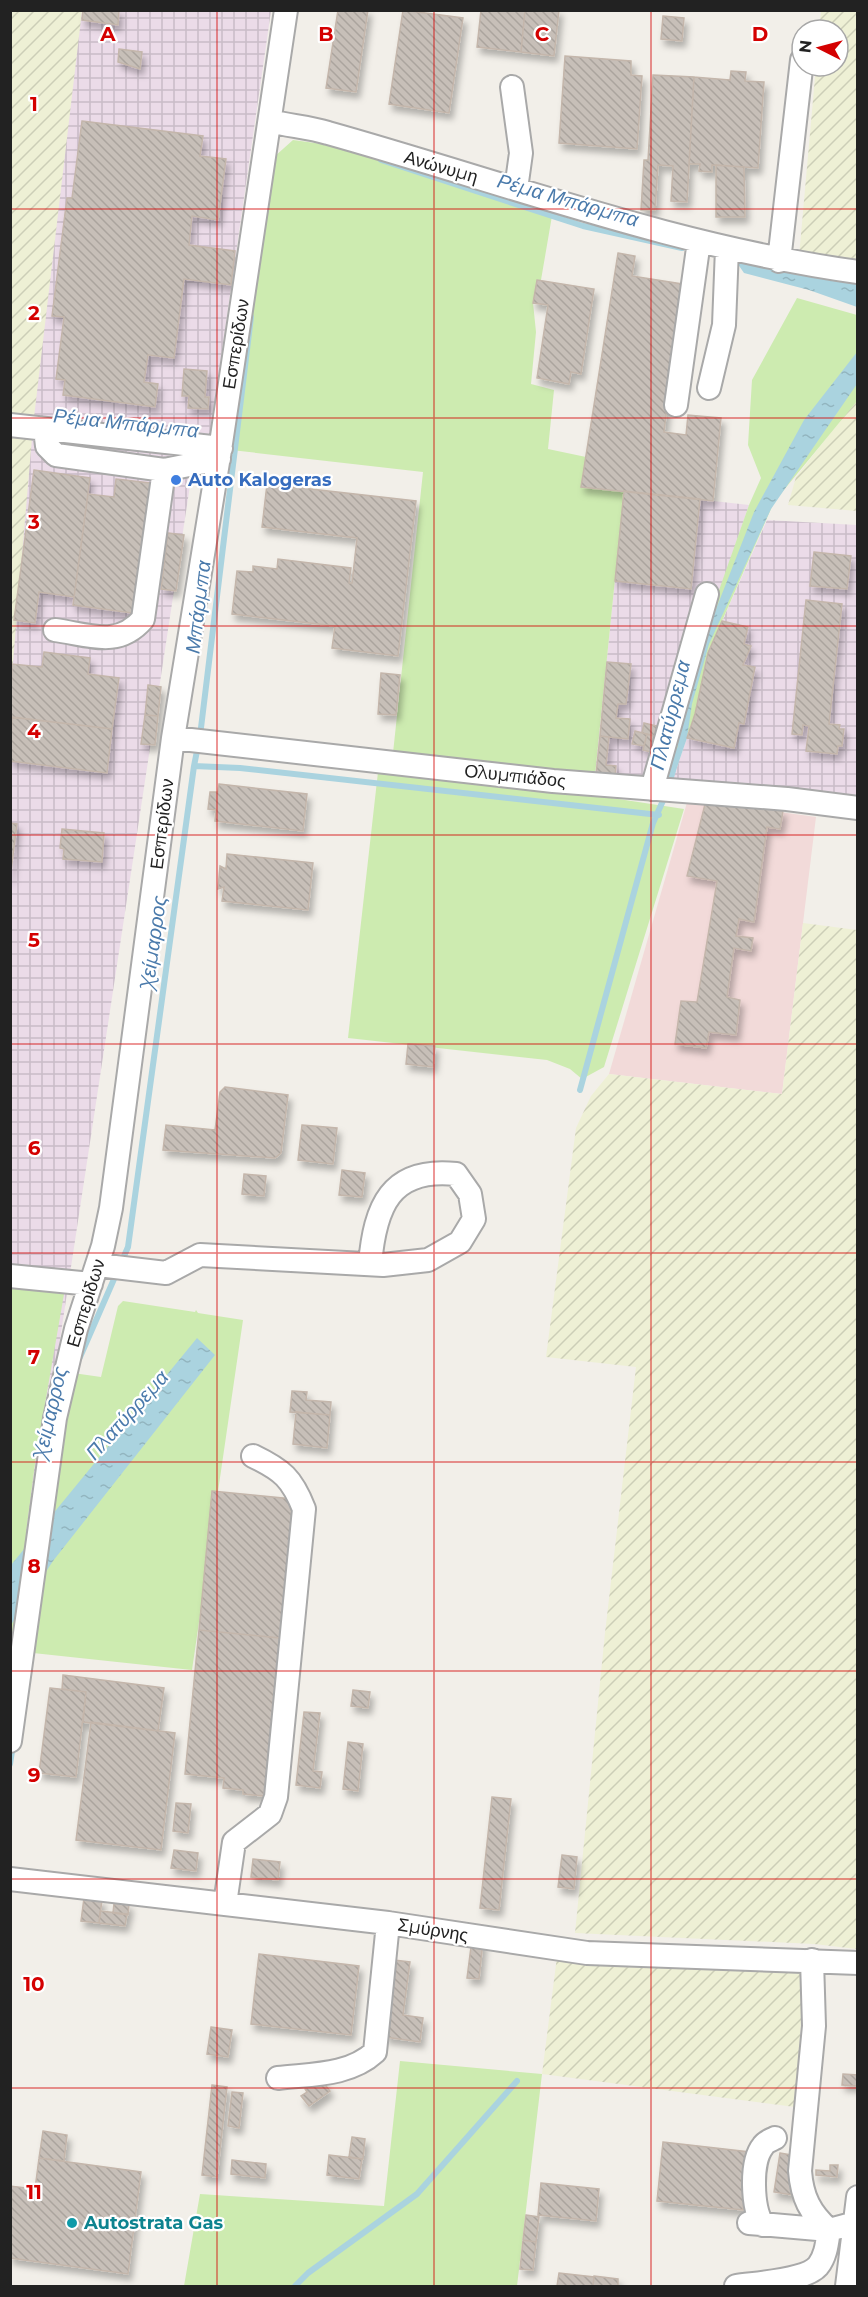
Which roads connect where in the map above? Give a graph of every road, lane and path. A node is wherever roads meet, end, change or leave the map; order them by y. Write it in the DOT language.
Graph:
graph roads {
  1 [pos="286,10"];
  2 [pos="800,78"];
  3 [pos="513,87"];
  4 [pos="270,121"];
  5 [pos="516,189"];
  6 [pos="699,241"];
  7 [pos="728,248"];
  8 [pos="779,261"];
  9 [pos="858,273"];
  10 [pos="709,388"];
  11 [pos="676,405"];
  12 [pos="10,425"];
  13 [pos="45,429"];
  14 [pos="220,454"];
  15 [pos="164,470"];
  16 [pos="707,594"];
  17 [pos="55,630"];
  18 [pos="173,738"];
  19 [pos="652,789"];
  20 [pos="858,808"];
  21 [pos="370,1264"];
  22 [pos="94,1275"];
  23 [pos="10,1276"];
  24 [pos="253,1456"];
  25 [pos="10,1741"];
  26 [pos="10,1879"];
  27 [pos="225,1904"];
  28 [pos="388,1923"];
  29 [pos="812,1960"];
  30 [pos="858,1963"];
  31 [pos="278,2078"];
  32 [pos="775,2138"];
  33 [pos="858,2197"];
  34 [pos="855,2223"];
  35 [pos="829,2230"];
  36 [pos="736,2286"];
  37 [pos="847,2286"];
  1 -- 4 [label="street, Εσπερίδων"];
  2 -- 8 [label="street"];
  3 -- 5 [label="street"];
  4 -- 5 [label="street, Ανώνυμη"];
  4 -- 14 [label="street, Εσπερίδων"];
  5 -- 6 [label="street, Ανώνυμη"];
  6 -- 7 [label="street, Ανώνυμη"];
  6 -- 11 [label="street"];
  7 -- 8 [label="street, Ανώνυμη"];
  7 -- 10 [label="street"];
  8 -- 9 [label="street, Ανώνυμη"];
  12 -- 13 [label="street"];
  13 -- 14 [label="street"];
  13 -- 15 [label="street"];
  14 -- 15 [label="street"];
  14 -- 18 [label="street, Εσπερίδων"];
  15 -- 17 [label="street"];
  16 -- 19 [label="street"];
  18 -- 19 [label="street, Ολυμπιάδος"];
  18 -- 22 [label="street, Εσπερίδων"];
  19 -- 20 [label="street, Ολυμπιάδος"];
  21 -- 21 [label="street"];
  21 -- 22 [label="street"];
  22 -- 23 [label="street"];
  22 -- 25 [label="street, Εσπερίδων"];
  24 -- 27 [label="street"];
  26 -- 27 [label="street, Σμύρνης"];
  27 -- 28 [label="street, Σμύρνης"];
  28 -- 29 [label="street, Σμύρνης"];
  28 -- 31 [label="street"];
  29 -- 30 [label="street, Σμύρνης"];
  29 -- 35 [label="street"];
  32 -- 35 [label="street"];
  33 -- 34 [label="street"];
  34 -- 35 [label="street"];
  34 -- 37 [label="street"];
  35 -- 36 [label="street"];
}
